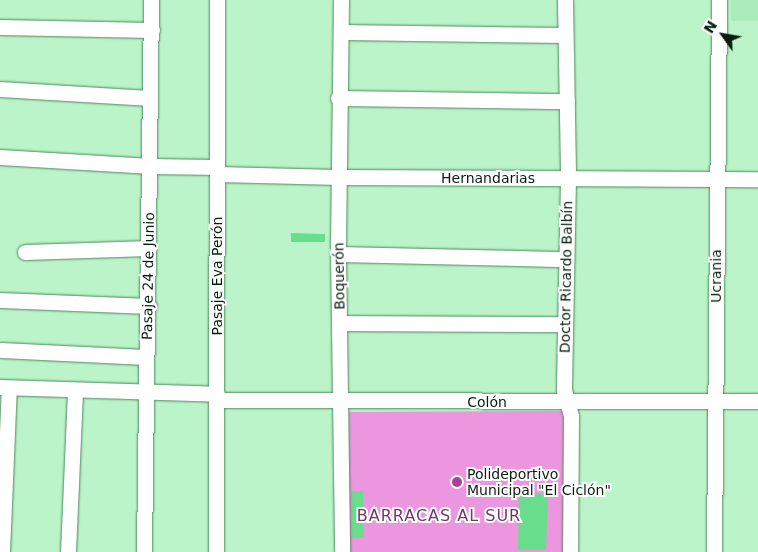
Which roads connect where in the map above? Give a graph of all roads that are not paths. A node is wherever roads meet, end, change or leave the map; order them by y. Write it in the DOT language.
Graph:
graph roads {
  1 [pos="151,0"];
  2 [pos="217,0"];
  3 [pos="342,0"];
  4 [pos="565,0"];
  5 [pos="719,0"];
  6 [pos="0,27"];
  7 [pos="152,30"];
  8 [pos="342,32"];
  9 [pos="565,35"];
  10 [pos="0,90"];
  11 [pos="150,98"];
  12 [pos="338,98"];
  13 [pos="567,101"];
  14 [pos="0,157"];
  15 [pos="151,166"];
  16 [pos="217,171"];
  17 [pos="339,177"];
  18 [pos="568,178"];
  19 [pos="716,178"];
  20 [pos="758,179"];
  21 [pos="149,248"];
  22 [pos="25,252"];
  23 [pos="338,254"];
  24 [pos="566,258"];
  25 [pos="0,300"];
  26 [pos="149,306"];
  27 [pos="339,323"];
  28 [pos="564,324"];
  29 [pos="1,350"];
  30 [pos="146,358"];
  31 [pos="5,388"];
  32 [pos="75,390"];
  33 [pos="145,392"];
  34 [pos="217,397"];
  35 [pos="716,400"];
  36 [pos="338,401"];
  37 [pos="758,401"];
  38 [pos="568,402"];
  39 [pos="2,552"];
  40 [pos="68,552"];
  41 [pos="144,552"];
  42 [pos="216,552"];
  43 [pos="342,552"];
  44 [pos="570,552"];
  45 [pos="714,552"];
  1 -- 7 [label="street, Pasaje 24 de Junio"];
  2 -- 16 [label="street, Pasaje Eva Perón"];
  3 -- 8 [label="street, Boquerón"];
  4 -- 9 [label="street, Doctor Ricardo Balbín"];
  5 -- 19 [label="street, Ucrania"];
  6 -- 7 [label="street"];
  7 -- 11 [label="street, Pasaje 24 de Junio"];
  8 -- 9 [label="street"];
  8 -- 12 [label="street, Boquerón"];
  9 -- 13 [label="street, Doctor Ricardo Balbín"];
  10 -- 11 [label="street"];
  11 -- 15 [label="street, Pasaje 24 de Junio"];
  12 -- 13 [label="street"];
  12 -- 17 [label="street, Boquerón"];
  13 -- 18 [label="street, Doctor Ricardo Balbín"];
  14 -- 15 [label="street, Hernandarias"];
  15 -- 16 [label="street, Hernandarias"];
  15 -- 21 [label="street, Pasaje 24 de Junio"];
  16 -- 17 [label="street, Hernandarias"];
  16 -- 34 [label="street, Pasaje Eva Perón"];
  17 -- 18 [label="street, Hernandarias"];
  17 -- 23 [label="street, Boquerón"];
  18 -- 19 [label="street, Hernandarias"];
  18 -- 24 [label="street, Doctor Ricardo Balbín"];
  19 -- 20 [label="street, Hernandarias"];
  19 -- 35 [label="street, Ucrania"];
  21 -- 22 [label="street"];
  21 -- 26 [label="street, Pasaje 24 de Junio"];
  23 -- 24 [label="street"];
  23 -- 27 [label="street, Boquerón"];
  24 -- 28 [label="street, Doctor Ricardo Balbín"];
  25 -- 26 [label="street"];
  26 -- 30 [label="street, Pasaje 24 de Junio"];
  27 -- 28 [label="street"];
  27 -- 36 [label="street, Boquerón"];
  28 -- 38 [label="street, Doctor Ricardo Balbín"];
  29 -- 30 [label="street"];
  30 -- 33 [label="street, Pasaje 24 de Junio"];
  31 -- 32 [label="street, Colón"];
  31 -- 39 [label="street"];
  32 -- 33 [label="street, Colón"];
  32 -- 40 [label="street"];
  33 -- 34 [label="street, Colón"];
  33 -- 41 [label="street, Pasaje 24 de Junio"];
  34 -- 36 [label="street, Colón"];
  34 -- 42 [label="street, Pasaje Eva Perón"];
  35 -- 37 [label="street, Colón"];
  35 -- 38 [label="street, Colón"];
  35 -- 45 [label="street, Ucrania"];
  36 -- 38 [label="street, Colón"];
  36 -- 43 [label="street, Boquerón"];
  38 -- 44 [label="street, Doctor Ricardo Balbín"];
}
